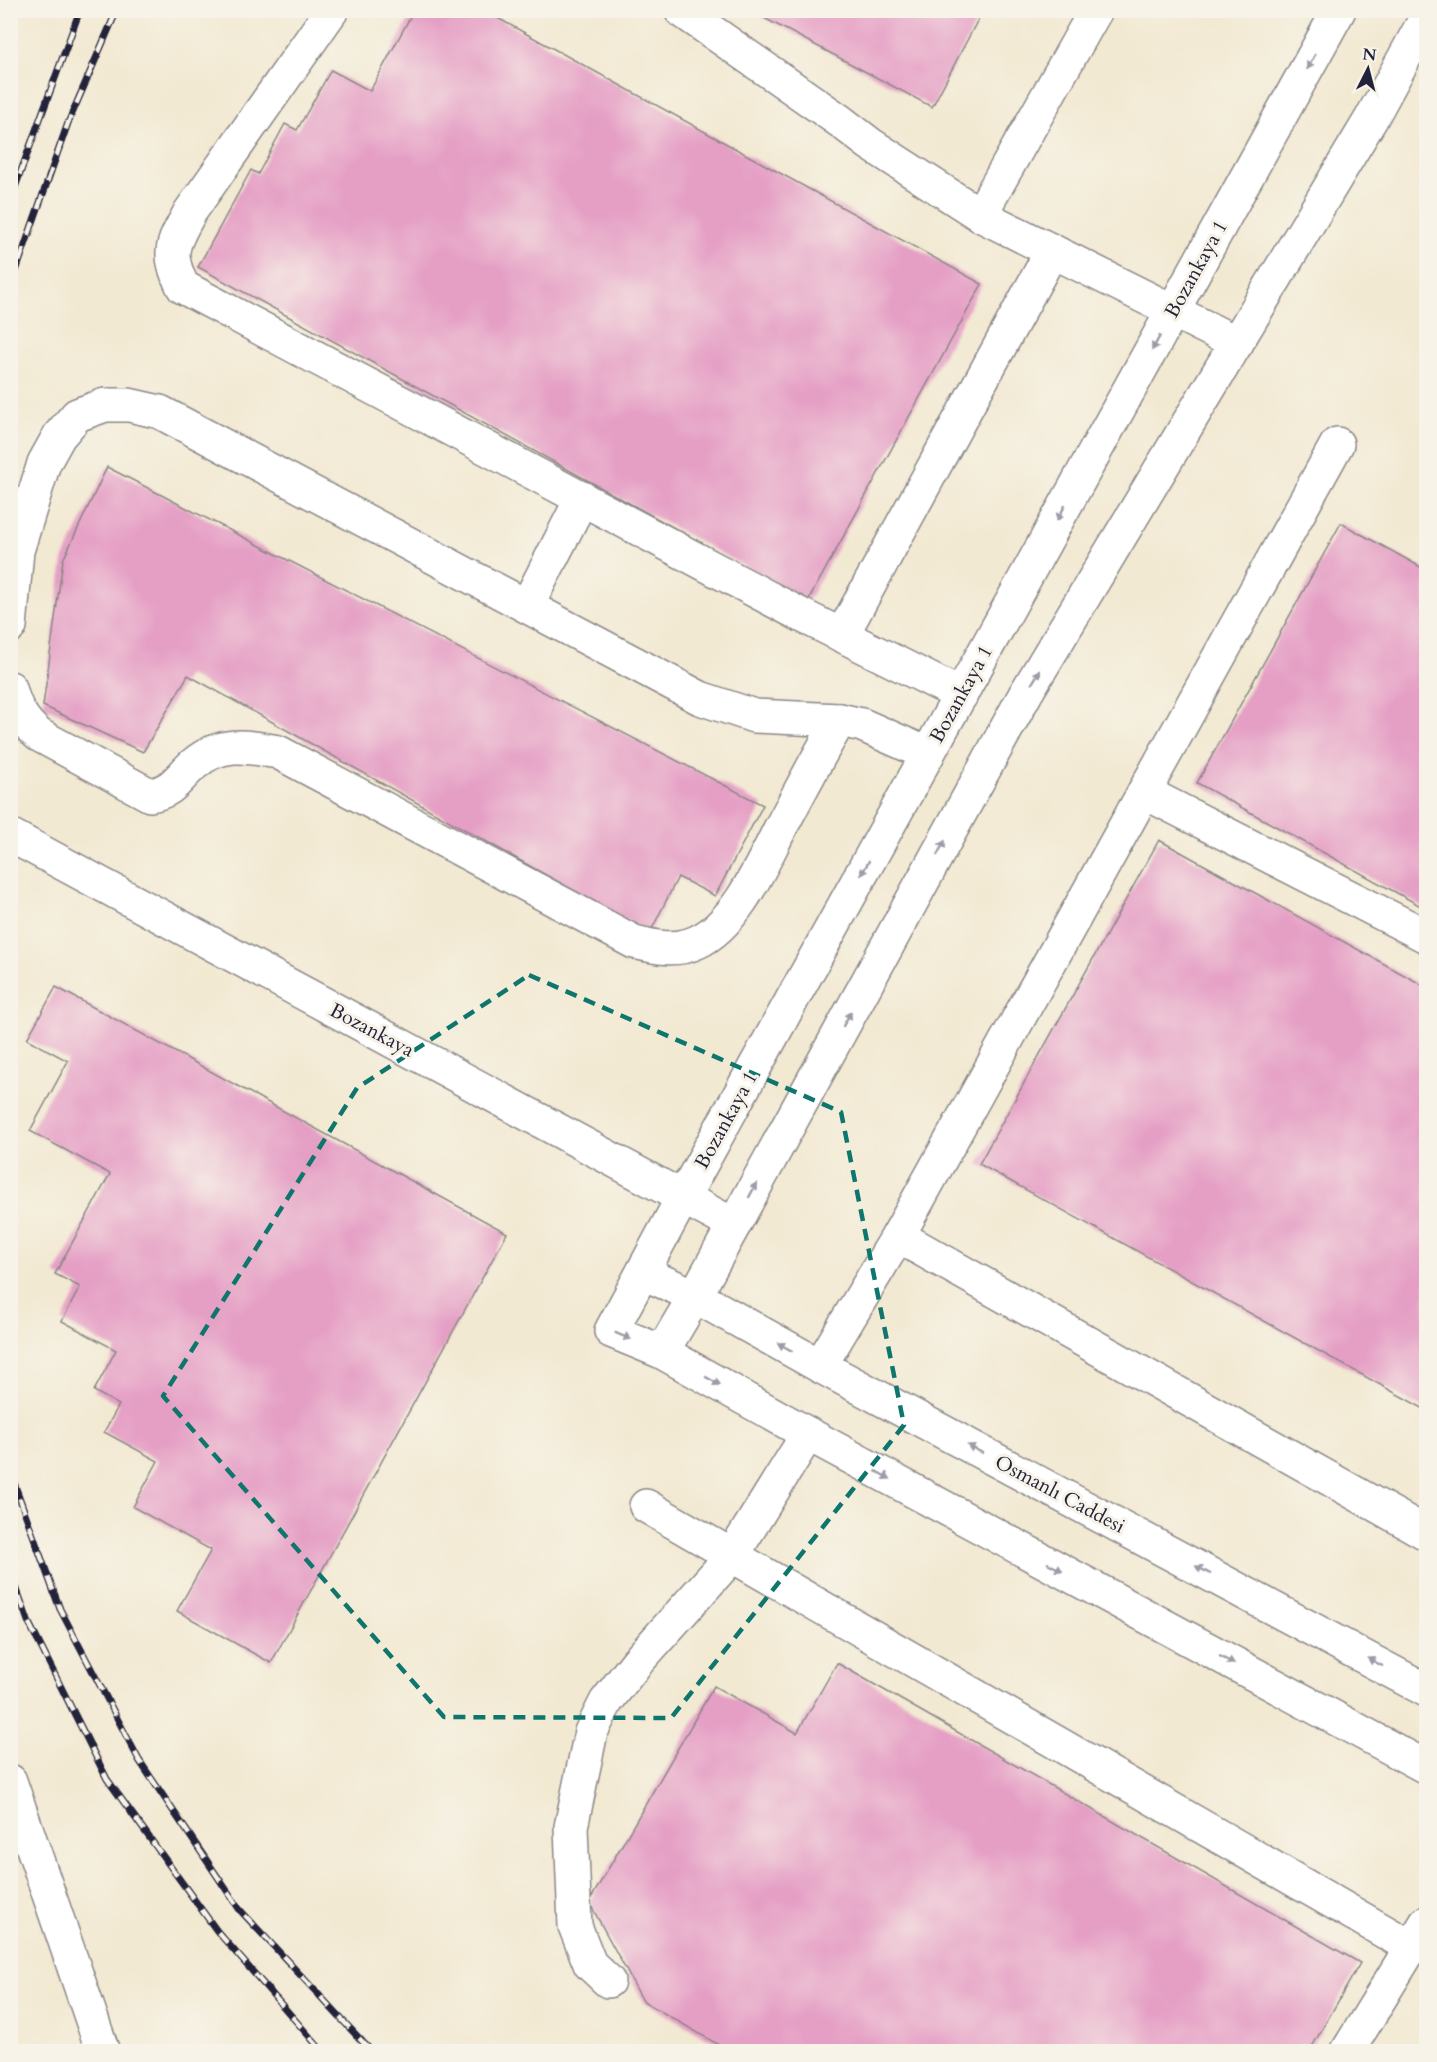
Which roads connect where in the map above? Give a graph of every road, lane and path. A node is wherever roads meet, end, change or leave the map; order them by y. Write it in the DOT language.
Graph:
graph roads {
  1 [pos="332,10"];
  2 [pos="681,10"];
  3 [pos="1096,10"];
  4 [pos="1339,10"];
  5 [pos="1426,18"];
  6 [pos="980,215"];
  7 [pos="1052,251"];
  8 [pos="1173,311"];
  9 [pos="1237,343"];
  10 [pos="1337,444"];
  11 [pos="582,498"];
  12 [pos="527,606"];
  13 [pos="10,626"];
  14 [pos="842,635"];
  15 [pos="10,688"];
  16 [pos="961,695"];
  17 [pos="840,720"];
  18 [pos="928,754"];
  19 [pos="1144,792"];
  20 [pos="10,835"];
  21 [pos="1426,936"];
  22 [pos="683,1197"];
  23 [pos="734,1225"];
  24 [pos="898,1236"];
  25 [pos="643,1273"];
  26 [pos="695,1296"];
  27 [pos="662,1352"];
  28 [pos="820,1366"];
  29 [pos="807,1434"];
  30 [pos="646,1506"];
  31 [pos="1426,1533"];
  32 [pos="732,1556"];
  33 [pos="1426,1690"];
  34 [pos="1426,1767"];
  35 [pos="10,1780"];
  36 [pos="1419,1935"];
  37 [pos="608,1981"];
  38 [pos="103,2052"];
  39 [pos="1347,2052"];
  1 -- 11 [label="street"];
  2 -- 6 [label="street"];
  3 -- 6 [label="street"];
  4 -- 8 [label="street, Bozankaya 1, one-way"];
  5 -- 9 [label="street"];
  6 -- 7 [label="street"];
  7 -- 8 [label="street"];
  7 -- 14 [label="street"];
  8 -- 9 [label="street"];
  8 -- 16 [label="street, Bozankaya 1, one-way"];
  23 -- 9 [label="street, one-way"];
  10 -- 19 [label="street"];
  11 -- 12 [label="street"];
  11 -- 14 [label="street"];
  12 -- 13 [label="street"];
  12 -- 17 [label="street"];
  14 -- 16 [label="street"];
  15 -- 17 [label="street"];
  16 -- 18 [label="street, Bozankaya 1"];
  17 -- 18 [label="street"];
  18 -- 22 [label="street, Bozankaya 1, one-way"];
  19 -- 21 [label="street"];
  19 -- 24 [label="street"];
  20 -- 22 [label="street, Bozankaya"];
  22 -- 23 [label="street, Bozankaya"];
  22 -- 25 [label="street, Bozankaya 1"];
  23 -- 26 [label="street"];
  24 -- 28 [label="street"];
  24 -- 31 [label="street"];
  25 -- 26 [label="street, Osmanlı Caddesi"];
  25 -- 27 [label="street, Bozankaya 1, one-way"];
  26 -- 27 [label="street"];
  28 -- 26 [label="street, Osmanlı Caddesi, one-way"];
  27 -- 29 [label="street, one-way"];
  33 -- 28 [label="street, Osmanlı Caddesi, one-way"];
  29 -- 32 [label="street"];
  29 -- 34 [label="street, one-way"];
  30 -- 32 [label="street"];
  32 -- 36 [label="street"];
  32 -- 37 [label="street"];
  35 -- 38 [label="street"];
  36 -- 39 [label="street"];
}
